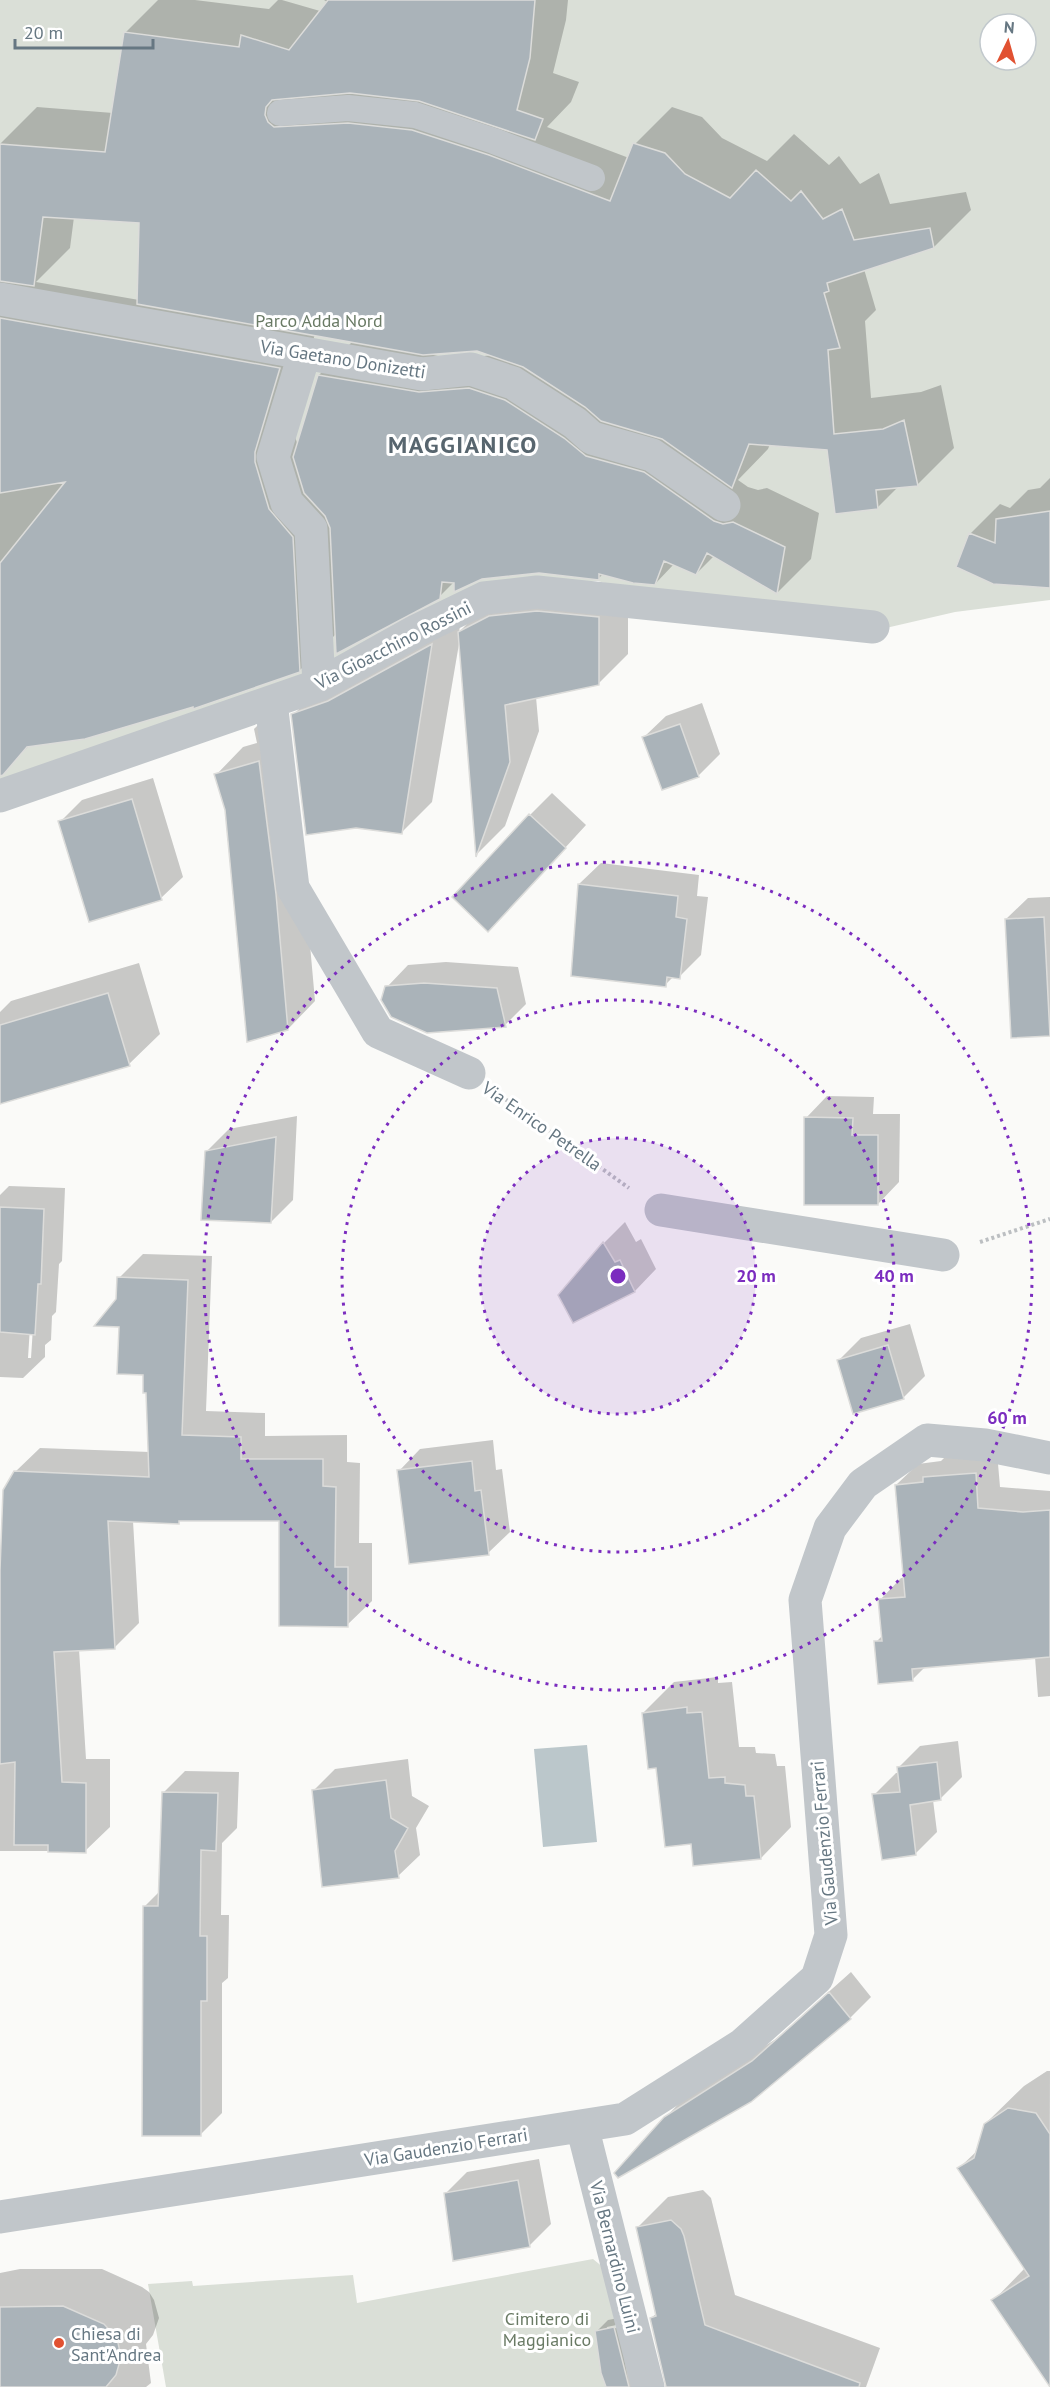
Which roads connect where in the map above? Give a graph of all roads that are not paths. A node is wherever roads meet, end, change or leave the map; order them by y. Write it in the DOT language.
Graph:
graph roads {
  1 [pos="280,113"];
  2 [pos="592,178"];
  3 [pos="0,299"];
  4 [pos="304,355"];
  5 [pos="724,505"];
  6 [pos="873,627"];
  7 [pos="318,686"];
  8 [pos="271,702"];
  9 [pos="0,796"];
  10 [pos="469,1073"];
  11 [pos="661,1210"];
  12 [pos="943,1255"];
  13 [pos="1050,1458"];
  14 [pos="582,2126"];
  15 [pos="0,2217"];
  16 [pos="648,2387"];
  1 -- 2 [label="lane"];
  3 -- 4 [label="street, Via Gaetano Donizetti"];
  4 -- 5 [label="street, Via Gaetano Donizetti"];
  4 -- 7 [label="street"];
  6 -- 7 [label="street, Via Gioacchino Rossini"];
  7 -- 8 [label="street, Via Gioacchino Rossini"];
  8 -- 9 [label="street, Via Gioacchino Rossini"];
  8 -- 10 [label="street, Via Enrico Petrella"];
  11 -- 12 [label="street"];
  13 -- 14 [label="street, Via Gaudenzio Ferrari"];
  14 -- 15 [label="street, Via Gaudenzio Ferrari"];
  14 -- 16 [label="street, Via Bernardino Luini"];
}
